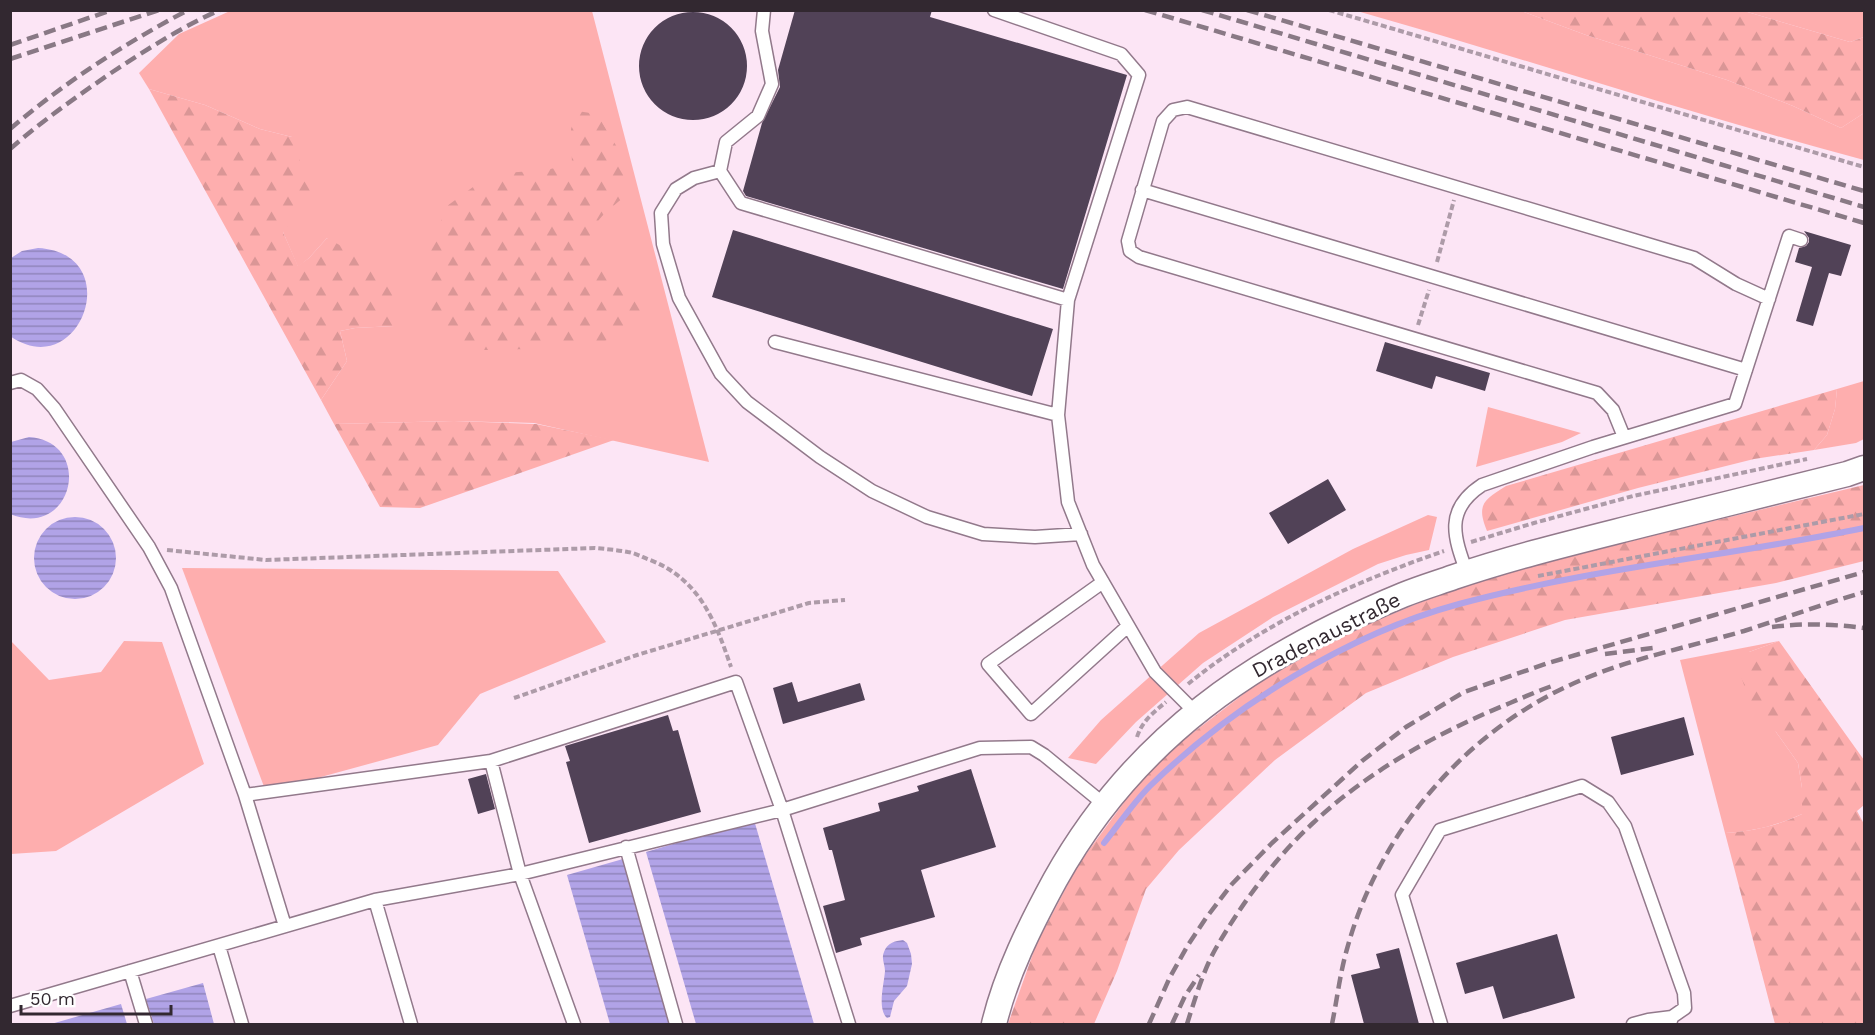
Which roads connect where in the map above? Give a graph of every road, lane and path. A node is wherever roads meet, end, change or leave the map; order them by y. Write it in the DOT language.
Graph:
graph roads {
  1 [pos="764,10"];
  2 [pos="994,10"];
  3 [pos="1329,10"];
  4 [pos="1864,166"];
  5 [pos="720,171"];
  6 [pos="1143,190"];
  7 [pos="1802,240"];
  8 [pos="1769,299"];
  9 [pos="1068,300"];
  10 [pos="775,342"];
  11 [pos="1746,370"];
  12 [pos="10,383"];
  13 [pos="1058,415"];
  14 [pos="1624,437"];
  15 [pos="1864,468"];
  16 [pos="1864,514"];
  17 [pos="1081,534"];
  18 [pos="149,547"];
  19 [pos="1467,573"];
  20 [pos="1530,578"];
  21 [pos="1103,582"];
  22 [pos="845,600"];
  23 [pos="1128,626"];
  24 [pos="719,631"];
  25 [pos="735,682"];
  26 [pos="514,698"];
  27 [pos="1195,712"];
  28 [pos="491,761"];
  29 [pos="245,795"];
  30 [pos="1105,805"];
  31 [pos="782,810"];
  32 [pos="626,847"];
  33 [pos="520,874"];
  34 [pos="375,900"];
  35 [pos="285,927"];
  36 [pos="219,946"];
  37 [pos="130,971"];
  38 [pos="10,1006"];
  39 [pos="1671,1021"];
  40 [pos="146,1024"];
  41 [pos="242,1024"];
  42 [pos="411,1024"];
  43 [pos="574,1024"];
  44 [pos="676,1024"];
  45 [pos="849,1024"];
  46 [pos="994,1024"];
  47 [pos="1441,1024"];
  48 [pos="1633,1024"];
  1 -- 5 [label="lane"];
  2 -- 9 [label="lane"];
  3 -- 4 [label="path"];
  5 -- 9 [label="lane"];
  5 -- 17 [label="lane"];
  6 -- 8 [label="lane"];
  6 -- 11 [label="lane"];
  6 -- 14 [label="lane"];
  7 -- 8 [label="lane"];
  8 -- 11 [label="lane"];
  9 -- 13 [label="lane"];
  10 -- 13 [label="lane"];
  11 -- 14 [label="lane"];
  12 -- 18 [label="lane"];
  13 -- 17 [label="lane"];
  14 -- 19 [label="lane"];
  15 -- 19 [label="street, Dradenaustraße"];
  16 -- 20 [label="path"];
  17 -- 21 [label="lane"];
  18 -- 24 [label="path"];
  18 -- 29 [label="lane"];
  19 -- 27 [label="street, Dradenaustraße"];
  21 -- 23 [label="lane"];
  21 -- 23 [label="lane"];
  22 -- 24 [label="path"];
  23 -- 27 [label="lane"];
  24 -- 25 [label="path"];
  24 -- 26 [label="path"];
  25 -- 28 [label="lane"];
  25 -- 31 [label="lane"];
  27 -- 30 [label="street, Dradenaustraße"];
  28 -- 29 [label="lane"];
  28 -- 33 [label="lane"];
  29 -- 35 [label="lane"];
  30 -- 31 [label="lane"];
  30 -- 46 [label="street, Dradenaustraße"];
  31 -- 32 [label="lane"];
  31 -- 45 [label="lane"];
  32 -- 33 [label="lane"];
  32 -- 44 [label="lane"];
  33 -- 34 [label="lane"];
  33 -- 43 [label="lane"];
  34 -- 35 [label="lane"];
  34 -- 42 [label="lane"];
  35 -- 36 [label="lane"];
  36 -- 37 [label="lane"];
  36 -- 41 [label="lane"];
  37 -- 38 [label="lane"];
  37 -- 40 [label="lane"];
  39 -- 47 [label="lane"];
  39 -- 48 [label="lane"];
}
